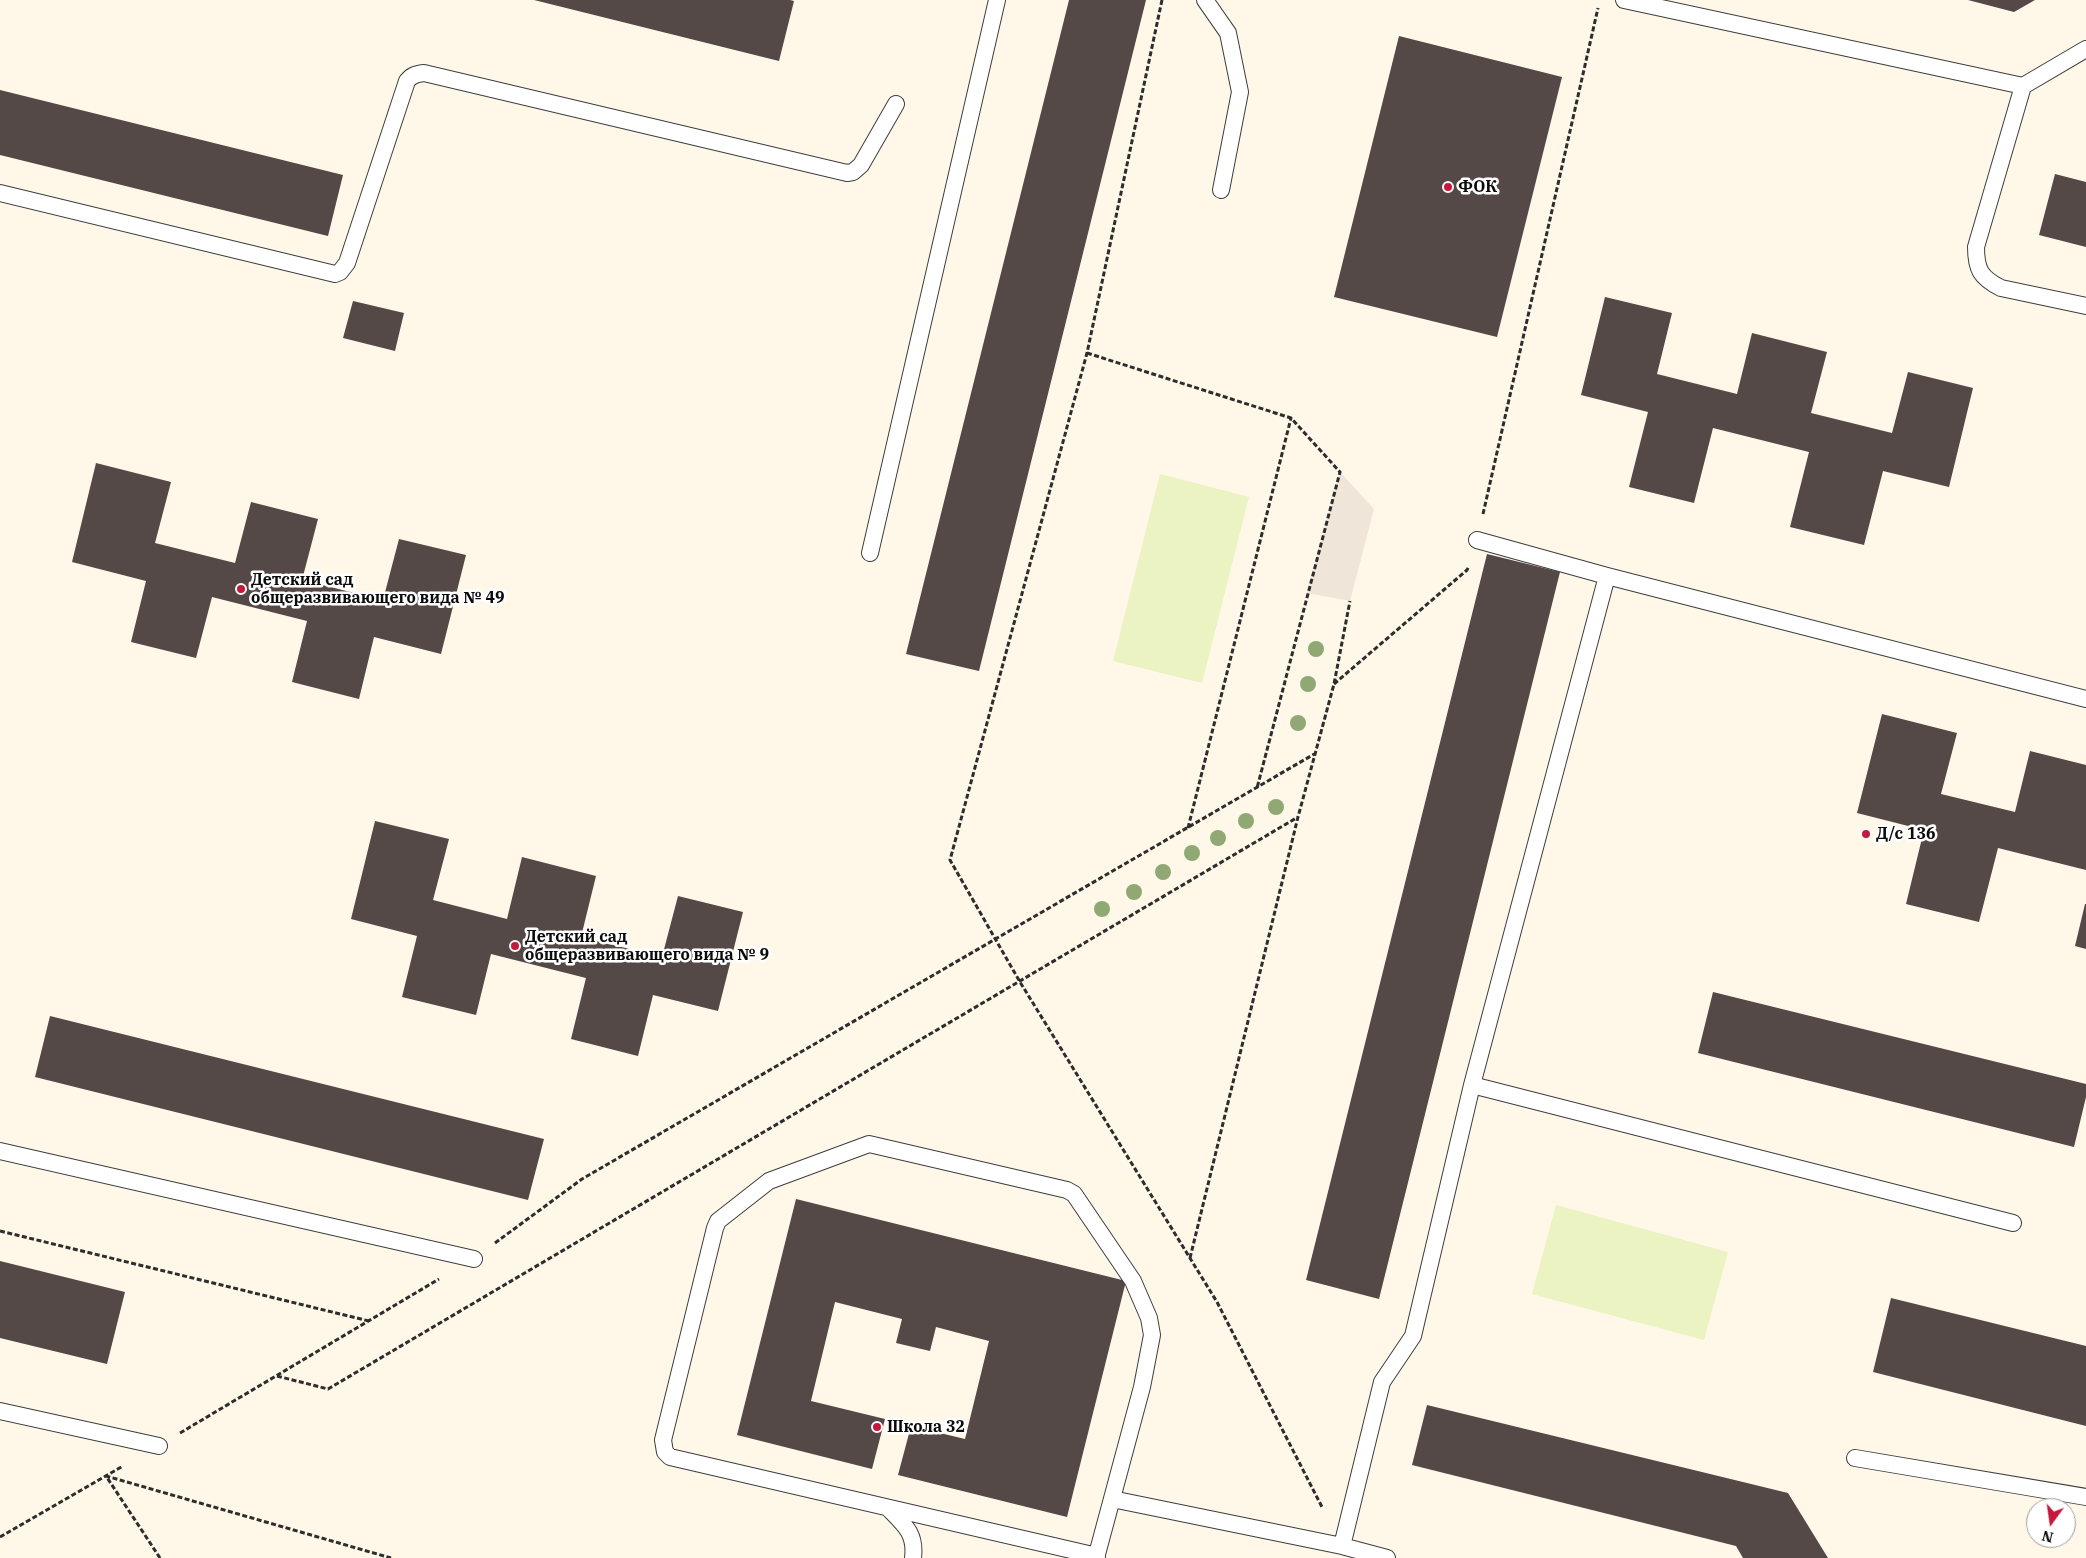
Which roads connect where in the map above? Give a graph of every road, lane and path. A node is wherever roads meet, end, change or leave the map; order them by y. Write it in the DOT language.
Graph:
graph roads {
  1 [pos="997,0"];
  2 [pos="1162,0"];
  3 [pos="1205,0"];
  4 [pos="1600,0"];
  5 [pos="1624,0"];
  6 [pos="2086,49"];
  7 [pos="2023,86"];
  8 [pos="896,104"];
  9 [pos="1221,190"];
  10 [pos="0,193"];
  11 [pos="2086,306"];
  12 [pos="1087,353"];
  13 [pos="1291,418"];
  14 [pos="1477,540"];
  15 [pos="870,552"];
  16 [pos="1607,576"];
  17 [pos="1350,600"];
  18 [pos="1334,684"];
  19 [pos="2086,699"];
  20 [pos="1316,754"];
  21 [pos="1257,788"];
  22 [pos="1298,817"];
  23 [pos="1188,829"];
  24 [pos="996,939"];
  25 [pos="1020,982"];
  26 [pos="1472,1085"];
  27 [pos="0,1151"];
  28 [pos="2013,1223"];
  29 [pos="0,1231"];
  30 [pos="474,1258"];
  31 [pos="1190,1258"];
  32 [pos="369,1321"];
  33 [pos="276,1376"];
  34 [pos="0,1411"];
  35 [pos="159,1446"];
  36 [pos="1855,1458"];
  37 [pos="106,1476"];
  38 [pos="2086,1497"];
  39 [pos="1112,1499"];
  40 [pos="889,1509"];
  41 [pos="0,1537"];
  42 [pos="1342,1546"];
  43 [pos="1097,1557"];
  44 [pos="160,1558"];
  45 [pos="391,1558"];
  46 [pos="913,1558"];
  47 [pos="1387,1558"];
  1 -- 15 [label="lane"];
  2 -- 12 [label="path"];
  3 -- 9 [label="lane"];
  4 -- 14 [label="path"];
  5 -- 7 [label="lane"];
  6 -- 7 [label="lane"];
  7 -- 11 [label="lane"];
  8 -- 10 [label="lane"];
  12 -- 13 [label="path"];
  12 -- 24 [label="path"];
  13 -- 21 [label="path"];
  13 -- 23 [label="path"];
  14 -- 16 [label="lane"];
  14 -- 18 [label="path"];
  16 -- 19 [label="lane"];
  16 -- 26 [label="lane"];
  17 -- 18 [label="path"];
  18 -- 20 [label="path"];
  20 -- 21 [label="path"];
  20 -- 22 [label="path"];
  21 -- 23 [label="path"];
  22 -- 25 [label="path"];
  22 -- 31 [label="path"];
  23 -- 24 [label="path"];
  24 -- 25 [label="path"];
  24 -- 30 [label="path"];
  25 -- 31 [label="path"];
  25 -- 33 [label="path"];
  26 -- 28 [label="lane"];
  26 -- 42 [label="lane"];
  27 -- 30 [label="lane"];
  29 -- 32 [label="path"];
  30 -- 32 [label="path"];
  31 -- 42 [label="path"];
  32 -- 33 [label="path"];
  33 -- 35 [label="path"];
  34 -- 35 [label="lane"];
  35 -- 37 [label="path"];
  36 -- 38 [label="lane"];
  37 -- 41 [label="path"];
  37 -- 44 [label="path"];
  37 -- 45 [label="path"];
  39 -- 40 [label="lane"];
  39 -- 42 [label="lane"];
  39 -- 43 [label="lane"];
  40 -- 43 [label="lane"];
  40 -- 46 [label="lane"];
  42 -- 47 [label="lane"];
}
